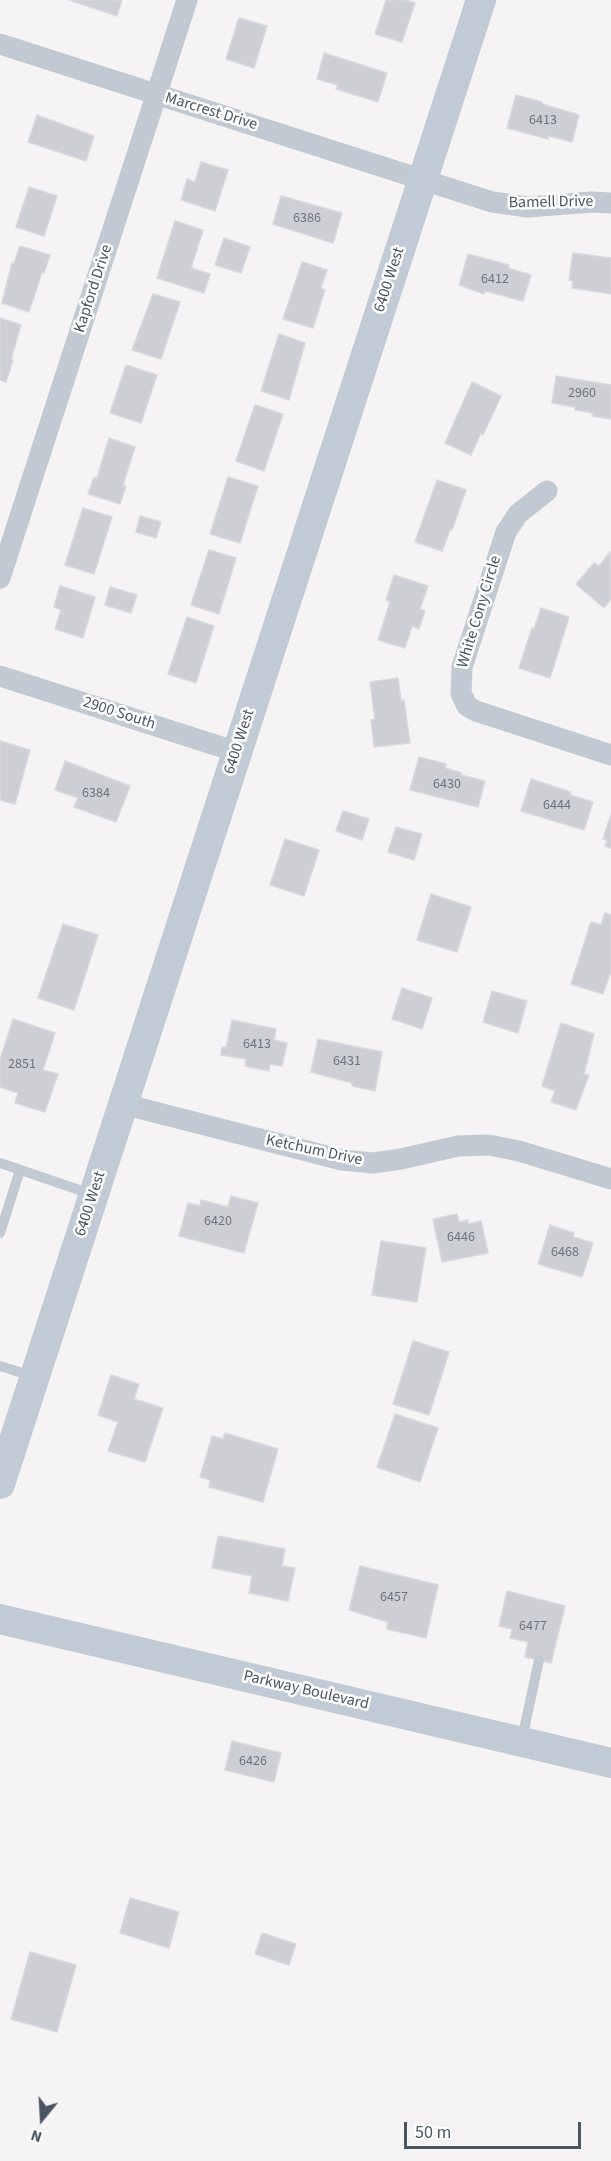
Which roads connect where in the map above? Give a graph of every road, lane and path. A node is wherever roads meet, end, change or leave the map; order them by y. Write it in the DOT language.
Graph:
graph roads {
  1 [pos="187,0"];
  2 [pos="481,0"];
  3 [pos="0,44"];
  4 [pos="156,95"];
  5 [pos="423,179"];
  6 [pos="611,203"];
  7 [pos="547,491"];
  8 [pos="0,578"];
  9 [pos="0,676"];
  10 [pos="237,752"];
  11 [pos="611,755"];
  12 [pos="123,1104"];
  13 [pos="0,1163"];
  14 [pos="20,1170"];
  15 [pos="611,1179"];
  16 [pos="94,1195"];
  17 [pos="0,1233"];
  18 [pos="0,1366"];
  19 [pos="35,1377"];
  20 [pos="0,1484"];
  21 [pos="0,1619"];
  22 [pos="539,1660"];
  23 [pos="522,1741"];
  24 [pos="611,1763"];
  1 -- 4 [label="street, Kapford Drive"];
  2 -- 5 [label="street, 6400 West"];
  3 -- 4 [label="street, Marcrest Drive"];
  4 -- 5 [label="street, Marcrest Drive"];
  4 -- 8 [label="street, Kapford Drive"];
  5 -- 6 [label="street, Bamell Drive"];
  5 -- 10 [label="street, 6400 West"];
  7 -- 11 [label="street, White Cony Circle"];
  9 -- 10 [label="street, 2900 South"];
  10 -- 12 [label="street, 6400 West"];
  12 -- 15 [label="street, Ketchum Drive"];
  12 -- 16 [label="street, 6400 West"];
  13 -- 14 [label="lane"];
  14 -- 16 [label="lane"];
  14 -- 17 [label="lane"];
  16 -- 19 [label="street, 6400 West"];
  18 -- 19 [label="lane"];
  19 -- 20 [label="street, 6400 West"];
  21 -- 23 [label="street, Parkway Boulevard"];
  22 -- 23 [label="lane"];
  23 -- 24 [label="street, Parkway Boulevard"];
}
